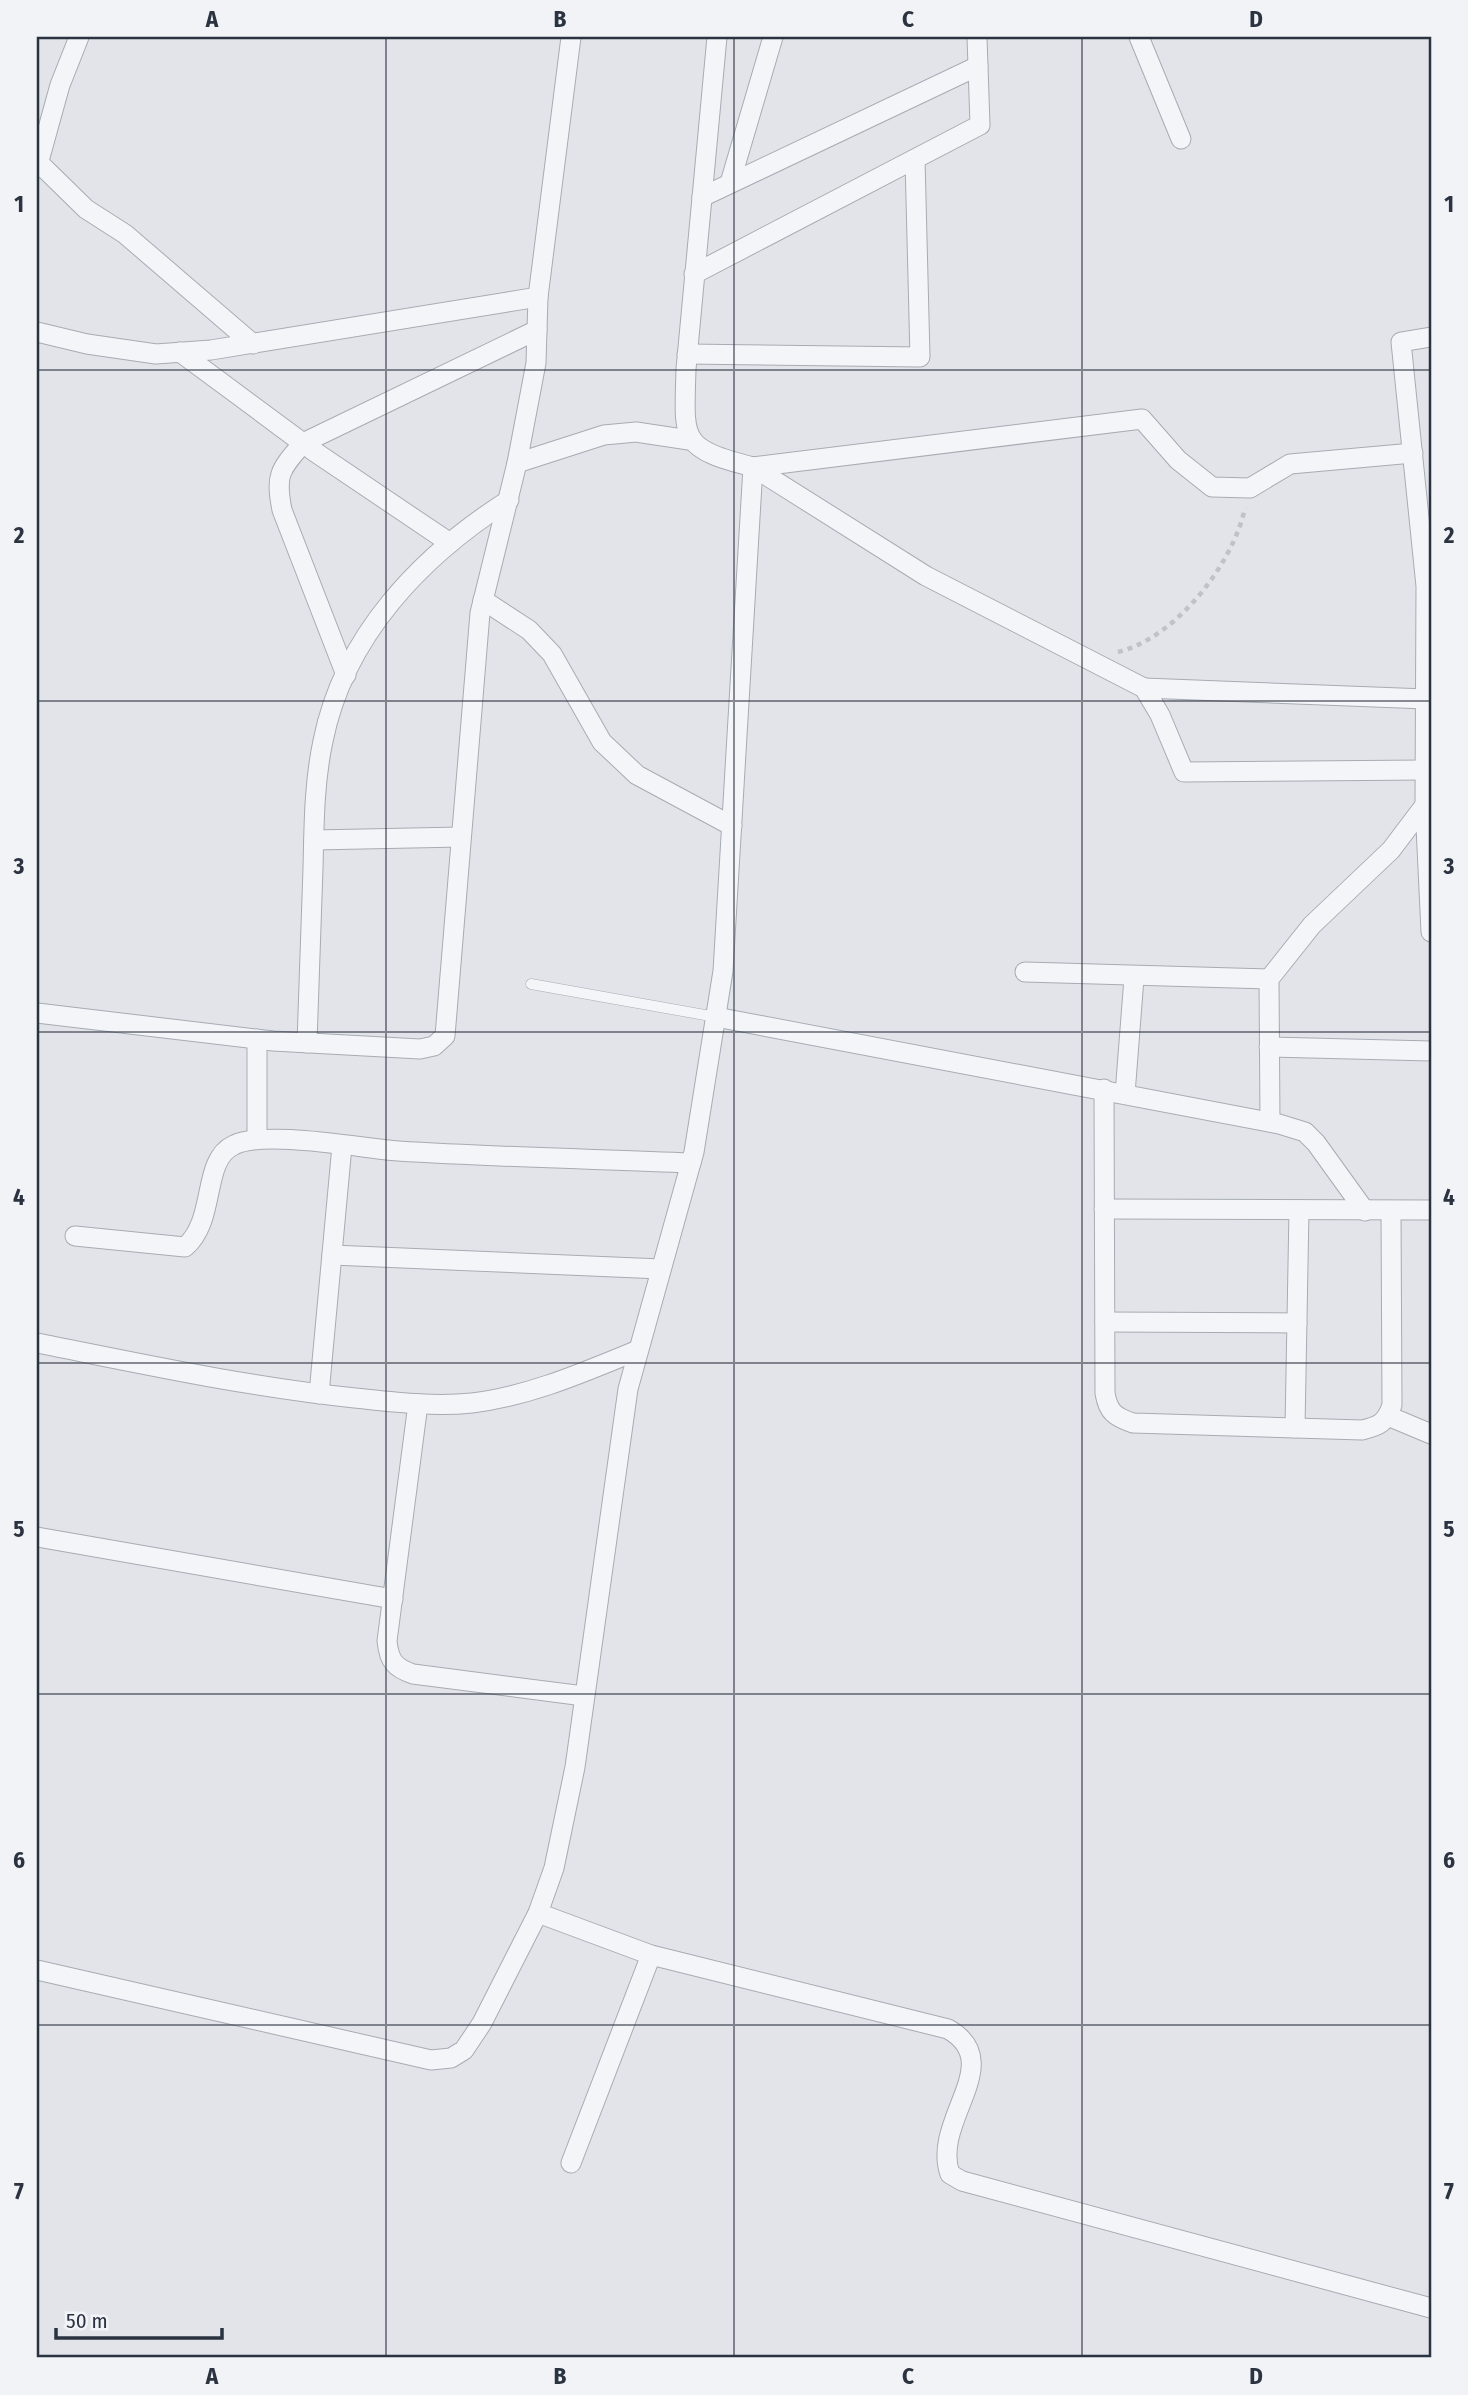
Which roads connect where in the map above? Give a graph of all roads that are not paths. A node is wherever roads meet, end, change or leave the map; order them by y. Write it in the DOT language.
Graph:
graph roads {
  1 [pos="79,37"];
  2 [pos="571,37"];
  3 [pos="717,37"];
  4 [pos="773,37"];
  5 [pos="977,37"];
  6 [pos="1139,37"];
  7 [pos="978,66"];
  8 [pos="1181,139"];
  9 [pos="38,158"];
  10 [pos="915,159"];
  11 [pos="730,183"];
  12 [pos="702,197"];
  13 [pos="694,274"];
  14 [pos="538,297"];
  15 [pos="537,330"];
  16 [pos="37,332"];
  17 [pos="1431,337"];
  18 [pos="253,344"];
  19 [pos="180,352"];
  20 [pos="687,354"];
  21 [pos="689,440"];
  22 [pos="303,443"];
  23 [pos="1413,453"];
  24 [pos="517,463"];
  25 [pos="753,467"];
  26 [pos="509,500"];
  27 [pos="450,543"];
  28 [pos="483,600"];
  29 [pos="346,675"];
  30 [pos="1144,688"];
  31 [pos="1426,699"];
  32 [pos="1427,766"];
  33 [pos="1425,805"];
  34 [pos="732,825"];
  35 [pos="461,837"];
  36 [pos="314,840"];
  37 [pos="1431,932"];
  38 [pos="1025,972"];
  39 [pos="1134,978"];
  40 [pos="1269,979"];
  41 [pos="531,984"];
  42 [pos="37,1013"];
  43 [pos="716,1017"];
  44 [pos="257,1039"];
  45 [pos="307,1043"];
  46 [pos="1269,1047"];
  47 [pos="1431,1051"];
  48 [pos="1104,1089"];
  49 [pos="1125,1094"];
  50 [pos="1270,1122"];
  51 [pos="257,1139"];
  52 [pos="342,1146"];
  53 [pos="691,1163"];
  54 [pos="1104,1209"];
  55 [pos="1299,1210"];
  56 [pos="1431,1210"];
  57 [pos="1365,1211"];
  58 [pos="1391,1211"];
  59 [pos="75,1236"];
  60 [pos="332,1255"];
  61 [pos="661,1269"];
  62 [pos="1105,1322"];
  63 [pos="1297,1323"];
  64 [pos="37,1343"];
  65 [pos="638,1350"];
  66 [pos="319,1394"];
  67 [pos="418,1404"];
  68 [pos="1388,1416"];
  69 [pos="1295,1428"];
  70 [pos="1431,1434"];
  71 [pos="37,1537"];
  72 [pos="393,1599"];
  73 [pos="584,1696"];
  74 [pos="538,1913"];
  75 [pos="650,1955"];
  76 [pos="37,1970"];
  77 [pos="570,2163"];
  78 [pos="1431,2308"];
  1 -- 9 [label="street"];
  2 -- 14 [label="street"];
  3 -- 12 [label="street"];
  4 -- 11 [label="street"];
  5 -- 7 [label="street"];
  6 -- 8 [label="street"];
  7 -- 10 [label="street"];
  7 -- 11 [label="street"];
  9 -- 18 [label="street"];
  10 -- 13 [label="street"];
  10 -- 20 [label="street"];
  11 -- 12 [label="street"];
  12 -- 13 [label="street"];
  13 -- 20 [label="street"];
  14 -- 15 [label="street"];
  14 -- 18 [label="street"];
  15 -- 22 [label="street"];
  15 -- 24 [label="street"];
  16 -- 19 [label="street"];
  17 -- 23 [label="street"];
  18 -- 19 [label="street"];
  19 -- 22 [label="street"];
  20 -- 21 [label="street"];
  21 -- 24 [label="street"];
  21 -- 25 [label="street"];
  22 -- 27 [label="street"];
  22 -- 29 [label="street"];
  23 -- 25 [label="street"];
  23 -- 31 [label="street"];
  24 -- 26 [label="street"];
  25 -- 30 [label="street"];
  25 -- 34 [label="street"];
  26 -- 27 [label="street"];
  26 -- 28 [label="street"];
  27 -- 29 [label="street"];
  28 -- 34 [label="street"];
  28 -- 35 [label="street"];
  29 -- 36 [label="street"];
  30 -- 31 [label="street"];
  30 -- 32 [label="street"];
  31 -- 32 [label="street"];
  32 -- 33 [label="street"];
  33 -- 37 [label="street"];
  33 -- 40 [label="street"];
  34 -- 43 [label="street"];
  35 -- 36 [label="street"];
  35 -- 45 [label="street"];
  36 -- 45 [label="street"];
  38 -- 39 [label="street"];
  39 -- 40 [label="street"];
  39 -- 49 [label="street"];
  40 -- 46 [label="street"];
  41 -- 43 [label="lane"];
  42 -- 44 [label="street"];
  43 -- 48 [label="street"];
  43 -- 53 [label="street"];
  44 -- 45 [label="street"];
  44 -- 51 [label="street"];
  46 -- 47 [label="street"];
  46 -- 50 [label="street"];
  48 -- 49 [label="street"];
  48 -- 54 [label="street"];
  49 -- 50 [label="street"];
  50 -- 57 [label="street"];
  51 -- 52 [label="street"];
  51 -- 59 [label="street"];
  52 -- 53 [label="street"];
  52 -- 60 [label="street"];
  53 -- 61 [label="street"];
  54 -- 55 [label="street"];
  54 -- 62 [label="street"];
  55 -- 57 [label="street"];
  55 -- 63 [label="street"];
  56 -- 58 [label="street"];
  57 -- 58 [label="street"];
  58 -- 68 [label="street"];
  60 -- 61 [label="street"];
  60 -- 66 [label="street"];
  61 -- 65 [label="street"];
  62 -- 63 [label="street"];
  62 -- 69 [label="street"];
  63 -- 69 [label="street"];
  64 -- 66 [label="street"];
  65 -- 67 [label="street"];
  65 -- 73 [label="street"];
  66 -- 67 [label="street"];
  67 -- 72 [label="street"];
  68 -- 69 [label="street"];
  68 -- 70 [label="street"];
  71 -- 72 [label="street"];
  72 -- 73 [label="street"];
  73 -- 74 [label="street"];
  74 -- 75 [label="street"];
  74 -- 76 [label="street"];
  75 -- 77 [label="street"];
  75 -- 78 [label="street"];
}
